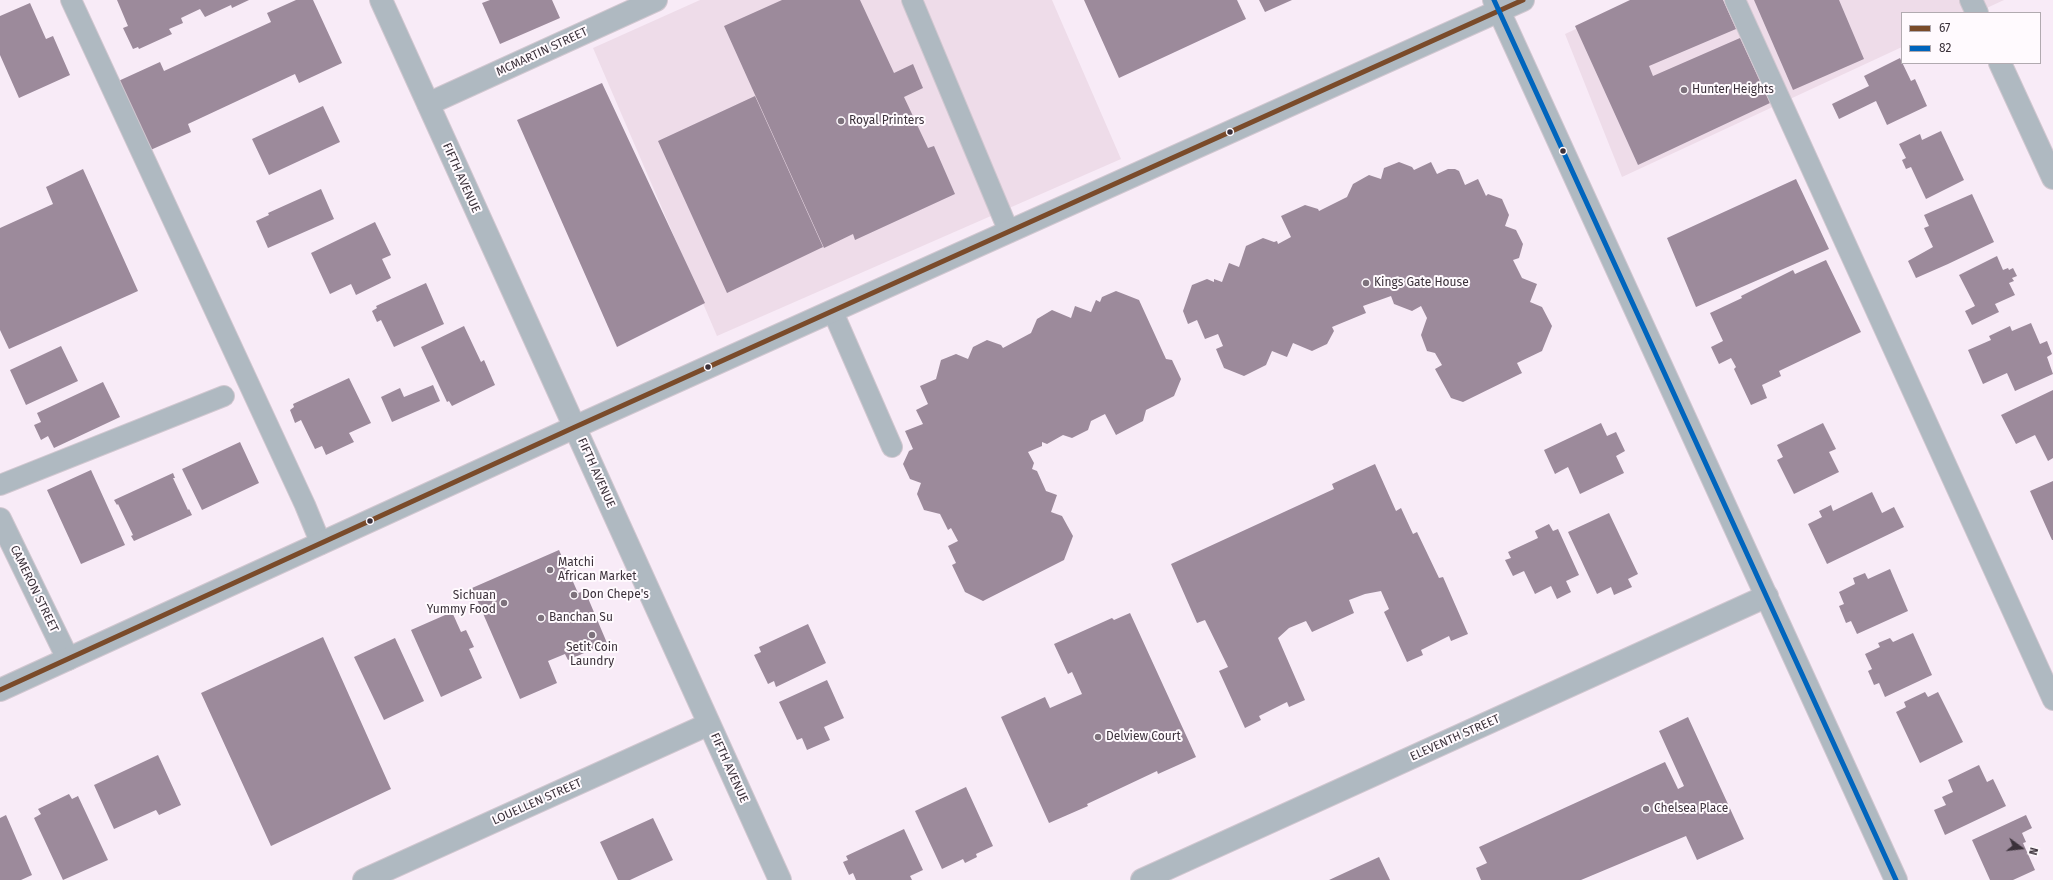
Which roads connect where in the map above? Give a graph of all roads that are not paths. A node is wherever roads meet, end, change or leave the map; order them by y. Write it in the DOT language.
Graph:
graph roads {
  1 [pos="71,0"];
  2 [pos="381,0"];
  3 [pos="656,0"];
  4 [pos="912,0"];
  5 [pos="1523,0"];
  6 [pos="1735,0"];
  7 [pos="1971,0"];
  8 [pos="1496,6"];
  9 [pos="1977,12"];
  10 [pos="2000,64"];
  11 [pos="428,104"];
  12 [pos="2053,178"];
  13 [pos="1009,232"];
  14 [pos="832,312"];
  15 [pos="224,396"];
  16 [pos="575,427"];
  17 [pos="892,447"];
  18 [pos="0,485"];
  19 [pos="0,519"];
  20 [pos="321,544"];
  21 [pos="1767,596"];
  22 [pos="68,659"];
  23 [pos="0,690"];
  24 [pos="2053,700"];
  25 [pos="709,724"];
  26 [pos="364,880"];
  27 [pos="780,880"];
  28 [pos="1142,880"];
  29 [pos="1896,880"];
  1 -- 20 [label="lane"];
  2 -- 11 [label="street, FIFTH AVENUE"];
  3 -- 11 [label="street, MCMARTIN STREET"];
  4 -- 13 [label="lane"];
  5 -- 8 [label="street"];
  6 -- 24 [label="lane"];
  7 -- 9 [label="street"];
  8 -- 13 [label="street"];
  8 -- 21 [label="street"];
  10 -- 12 [label="street"];
  11 -- 16 [label="street, FIFTH AVENUE"];
  13 -- 14 [label="street"];
  14 -- 16 [label="street"];
  14 -- 17 [label="lane"];
  15 -- 18 [label="lane"];
  16 -- 20 [label="street"];
  16 -- 25 [label="street, FIFTH AVENUE"];
  19 -- 22 [label="street, CAMERON STREET"];
  20 -- 22 [label="street"];
  21 -- 28 [label="street, ELEVENTH STREET"];
  21 -- 29 [label="street"];
  22 -- 23 [label="street"];
  25 -- 26 [label="street, LOUELLEN STREET"];
  25 -- 27 [label="street, FIFTH AVENUE"];
}
